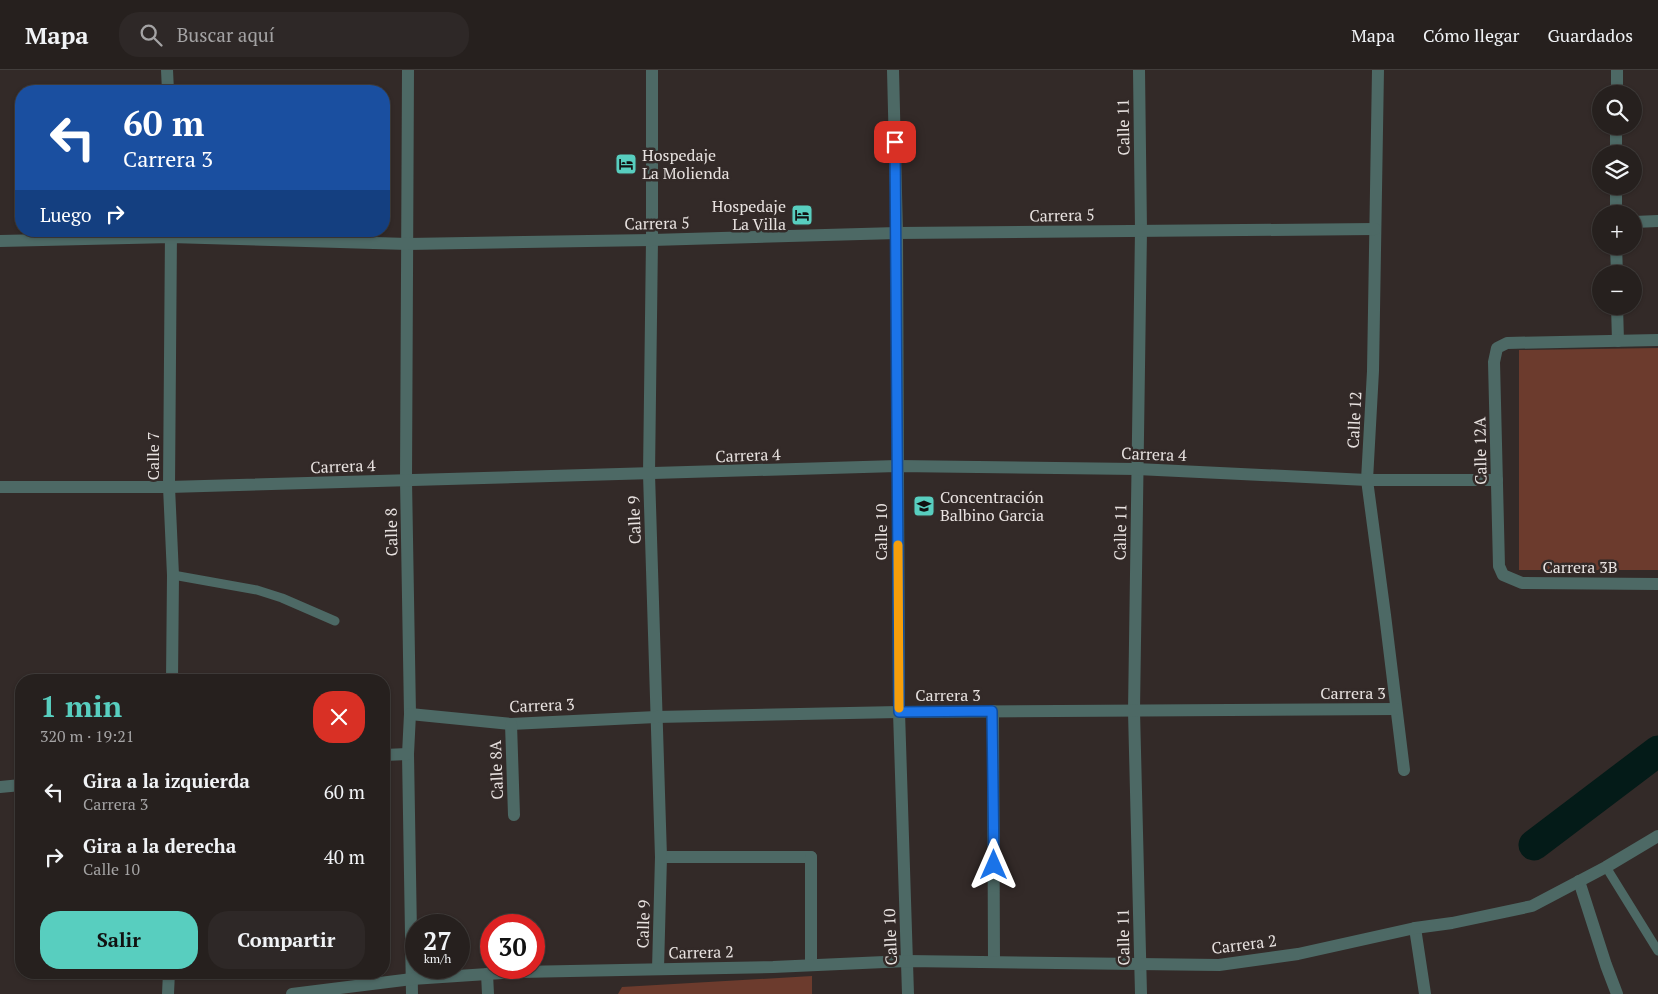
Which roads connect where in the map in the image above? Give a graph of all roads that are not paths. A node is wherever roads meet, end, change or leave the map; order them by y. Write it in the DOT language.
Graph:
graph roads {
  1 [pos="167,70"];
  2 [pos="408,70"];
  3 [pos="652,70"];
  4 [pos="893,70"];
  5 [pos="1139,70"];
  6 [pos="1378,70"];
  7 [pos="1617,70"];
  8 [pos="168,85"];
  9 [pos="1616,85"];
  10 [pos="1658,221"];
  11 [pos="1642,222"];
  12 [pos="1140,230"];
  13 [pos="1376,230"];
  14 [pos="896,233"];
  15 [pos="98,237"];
  16 [pos="171,237"];
  17 [pos="242,237"];
  18 [pos="652,240"];
  19 [pos="0,241"];
  20 [pos="408,244"];
  21 [pos="1617,315"];
  22 [pos="1658,340"];
  23 [pos="1618,341"];
  24 [pos="897,466"];
  25 [pos="1137,469"];
  26 [pos="649,474"];
  27 [pos="406,480"];
  28 [pos="1367,480"];
  29 [pos="1497,480"];
  30 [pos="0,487"];
  31 [pos="169,487"];
  32 [pos="173,575"];
  33 [pos="1503,575"];
  34 [pos="1658,584"];
  35 [pos="335,620"];
  36 [pos="172,674"];
  37 [pos="1396,709"];
  38 [pos="992,711"];
  39 [pos="1134,711"];
  40 [pos="899,712"];
  41 [pos="410,714"];
  42 [pos="656,717"];
  43 [pos="511,724"];
  44 [pos="408,754"];
  45 [pos="390,755"];
  46 [pos="1404,770"];
  47 [pos="15,786"];
  48 [pos="0,787"];
  49 [pos="514,815"];
  50 [pos="1658,836"];
  51 [pos="661,857"];
  52 [pos="1606,866"];
  53 [pos="1579,881"];
  54 [pos="411,914"];
  55 [pos="1415,928"];
  56 [pos="1658,951"];
  57 [pos="907,960"];
  58 [pos="994,961"];
  59 [pos="1140,963"];
  60 [pos="811,964"];
  61 [pos="658,969"];
  62 [pos="545,972"];
  63 [pos="169,979"];
  64 [pos="412,979"];
  65 [pos="487,979"];
  66 [pos="168,994"];
  67 [pos="292,994"];
  68 [pos="412,994"];
  69 [pos="488,994"];
  70 [pos="908,994"];
  71 [pos="1141,994"];
  72 [pos="1425,994"];
  73 [pos="1617,994"];
  1 -- 8 [label="street"];
  2 -- 20 [label="street, Calle 8"];
  3 -- 18 [label="street, Calle 9"];
  4 -- 14 [label="street, Calle 10"];
  5 -- 12 [label="street, Calle 11"];
  6 -- 13 [label="street, Calle 12"];
  7 -- 9 [label="street"];
  10 -- 11 [label="street"];
  12 -- 13 [label="street, Carrera 5"];
  12 -- 14 [label="street, Carrera 5"];
  12 -- 25 [label="street, Calle 11"];
  13 -- 28 [label="street, Calle 12"];
  14 -- 18 [label="street, Carrera 5"];
  14 -- 24 [label="street, Calle 10"];
  15 -- 19 [label="street, Carrera 5"];
  16 -- 31 [label="street, Calle 7"];
  17 -- 20 [label="street, Carrera 5"];
  18 -- 20 [label="street, Carrera 5"];
  18 -- 26 [label="street, Calle 9"];
  20 -- 27 [label="street, Calle 8"];
  21 -- 23 [label="street"];
  22 -- 23 [label="street"];
  23 -- 29 [label="street, Calle 12A"];
  24 -- 25 [label="street, Carrera 4"];
  24 -- 26 [label="street, Carrera 4"];
  24 -- 40 [label="street, Calle 10"];
  25 -- 28 [label="street, Carrera 4"];
  25 -- 39 [label="street, Calle 11"];
  26 -- 27 [label="street, Carrera 4"];
  26 -- 42 [label="street, Calle 9"];
  27 -- 31 [label="street, Carrera 4"];
  27 -- 41 [label="street, Calle 8"];
  28 -- 29 [label="street, Carrera 4"];
  28 -- 37 [label="street, Calle 12"];
  29 -- 33 [label="street, Calle 12A"];
  30 -- 31 [label="street, Carrera 4"];
  31 -- 32 [label="street, Calle 7"];
  32 -- 35 [label="lane"];
  32 -- 36 [label="street, Calle 7"];
  33 -- 34 [label="street, Carrera 3B"];
  37 -- 39 [label="street, Carrera 3"];
  37 -- 46 [label="street, Calle 12"];
  38 -- 39 [label="street, Carrera 3"];
  38 -- 40 [label="street, Carrera 3"];
  38 -- 58 [label="street"];
  39 -- 59 [label="street, Calle 11"];
  40 -- 42 [label="street, Carrera 3"];
  40 -- 57 [label="street, Calle 10"];
  41 -- 43 [label="street, Carrera 3"];
  41 -- 44 [label="street, Calle 8"];
  42 -- 43 [label="street, Carrera 3"];
  42 -- 51 [label="street, Calle 9"];
  43 -- 49 [label="street, Calle 8A"];
  44 -- 45 [label="street"];
  44 -- 54 [label="street, Calle 8"];
  47 -- 48 [label="street"];
  50 -- 52 [label="street, Carrera 2"];
  51 -- 60 [label="street"];
  51 -- 61 [label="street, Calle 9"];
  52 -- 53 [label="street, Carrera 2"];
  52 -- 56 [label="lane"];
  53 -- 55 [label="street, Carrera 2"];
  53 -- 73 [label="street"];
  55 -- 59 [label="street, Carrera 2"];
  55 -- 72 [label="street"];
  57 -- 58 [label="street, Carrera 2"];
  57 -- 60 [label="street, Carrera 2"];
  57 -- 70 [label="street, Calle 10"];
  58 -- 59 [label="street, Carrera 2"];
  59 -- 71 [label="street, Calle 11"];
  60 -- 61 [label="street, Carrera 2"];
  61 -- 62 [label="street, Carrera 2"];
  63 -- 66 [label="street"];
  64 -- 67 [label="street, Carrera 2"];
  64 -- 68 [label="street, Calle 8"];
  65 -- 69 [label="street"];
}
